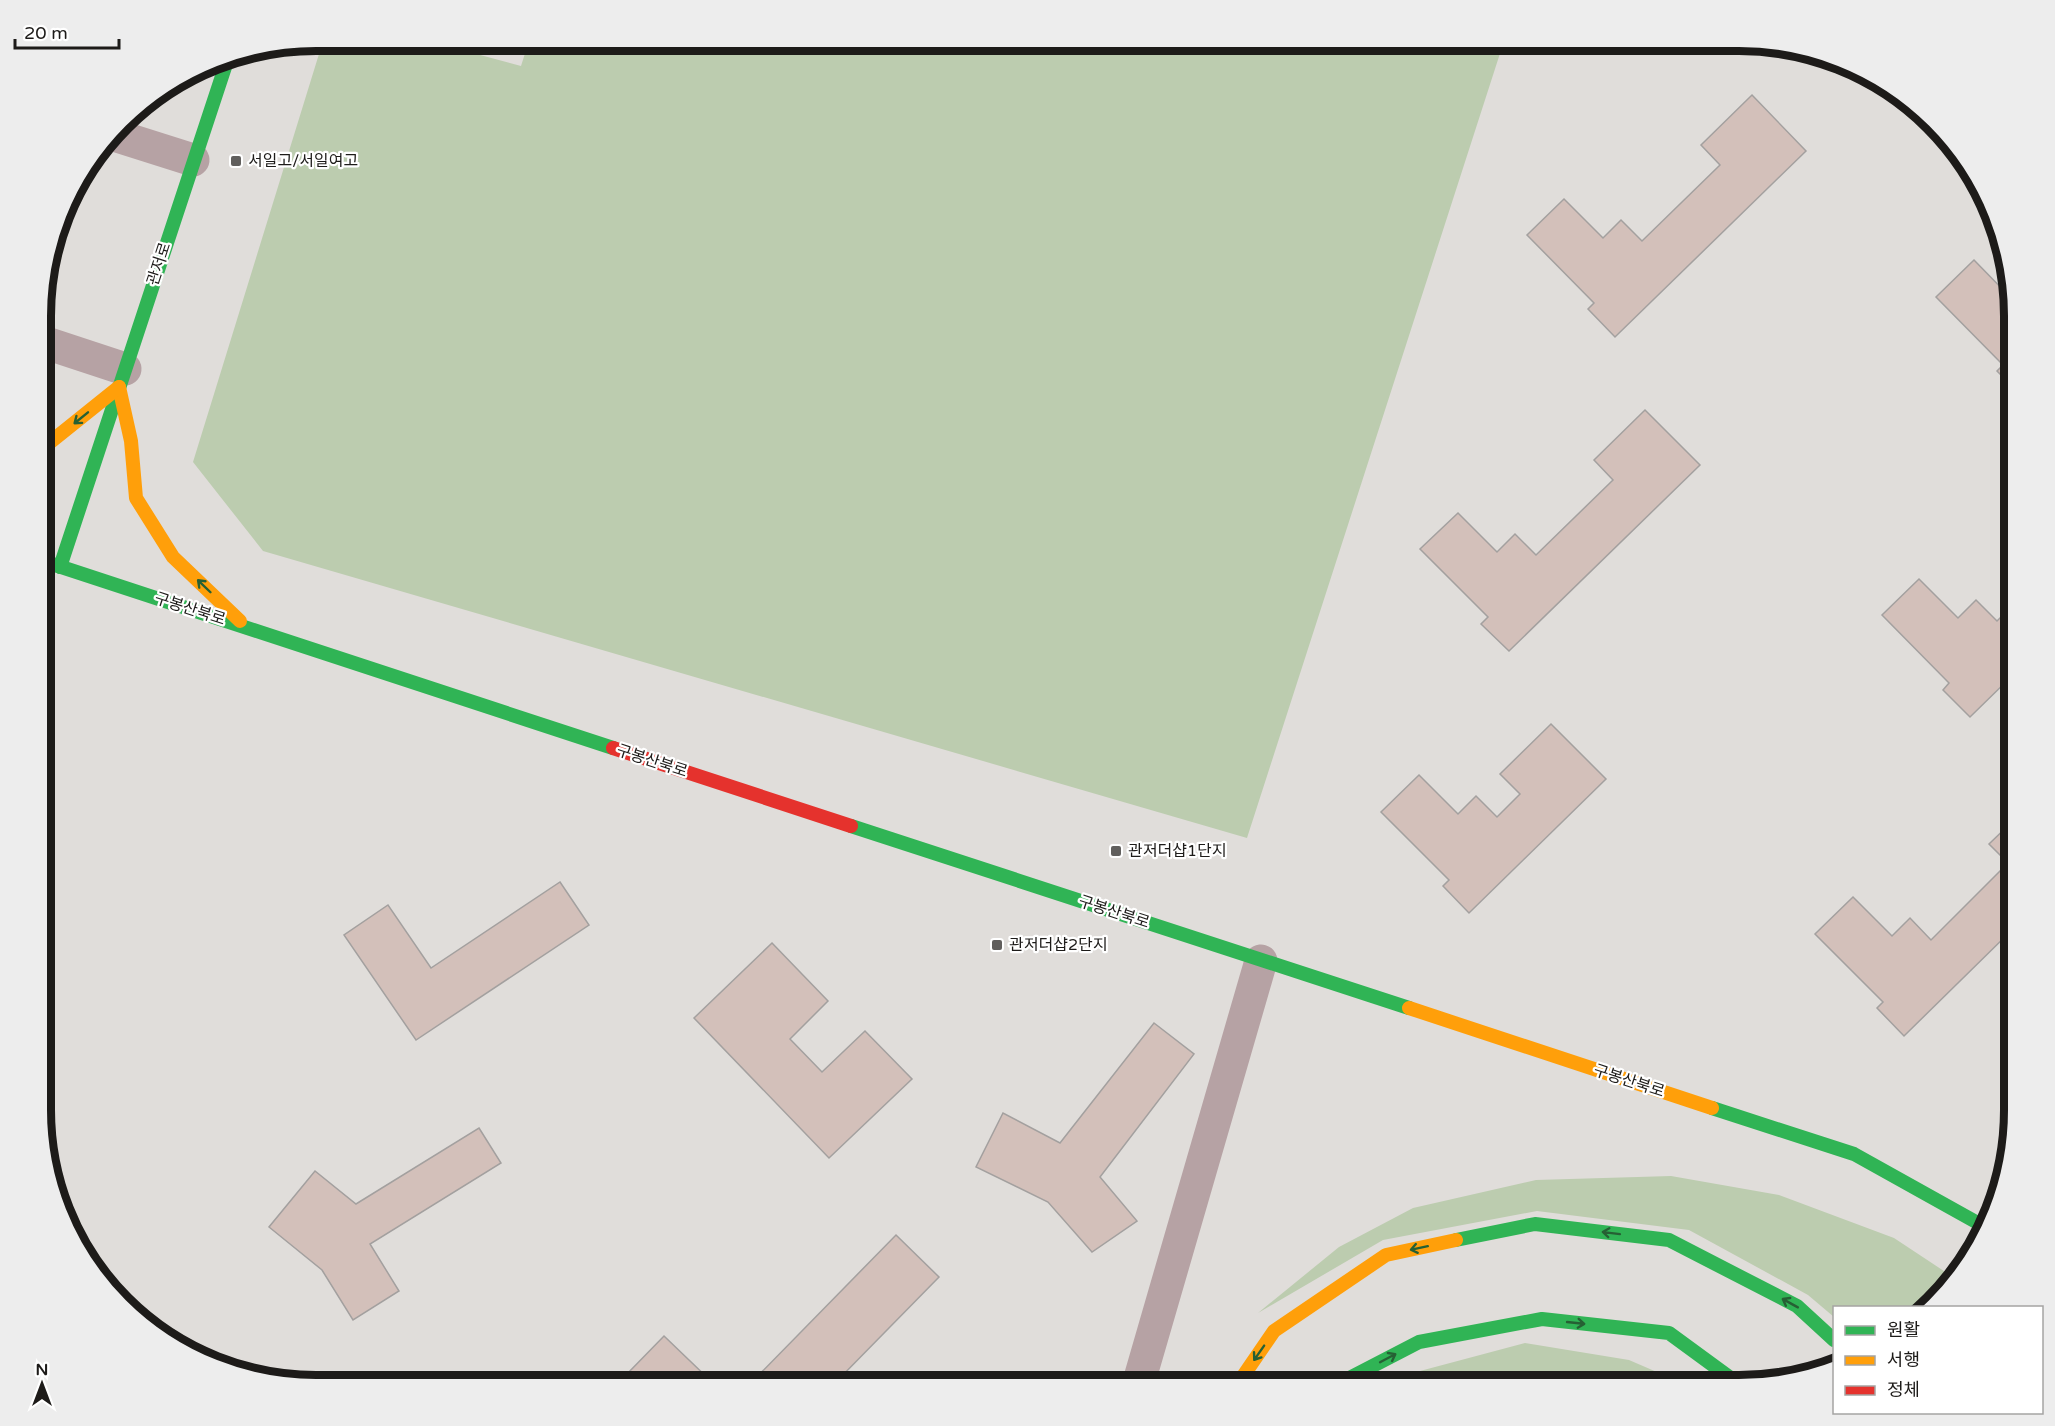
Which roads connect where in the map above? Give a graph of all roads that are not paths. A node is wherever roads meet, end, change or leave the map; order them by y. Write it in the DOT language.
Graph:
graph roads {
  1 [pos="225,67"];
  2 [pos="121,137"];
  3 [pos="193,160"];
  4 [pos="51,346"];
  5 [pos="122,378"];
  6 [pos="51,441"];
  7 [pos="51,564"];
  8 [pos="60,567"];
  9 [pos="246,627"];
  10 [pos="1262,961"];
  11 [pos="1979,1223"];
  12 [pos="1833,1339"];
  13 [pos="1141,1375"];
  14 [pos="1243,1375"];
  15 [pos="1355,1375"];
  16 [pos="1726,1375"];
  1 -- 3 [label="main road, 관저로"];
  2 -- 3 [label="street"];
  3 -- 5 [label="main road, 관저로"];
  4 -- 5 [label="street"];
  5 -- 6 [label="main road, one-way"];
  5 -- 8 [label="main road, 관저로"];
  9 -- 5 [label="main road, one-way"];
  7 -- 8 [label="main road, 구봉산북로"];
  8 -- 9 [label="main road, 구봉산북로"];
  9 -- 10 [label="main road, 구봉산북로"];
  10 -- 11 [label="main road, 구봉산북로"];
  10 -- 13 [label="street"];
  12 -- 14 [label="main road, one-way"];
  15 -- 16 [label="main road, one-way"];
}
